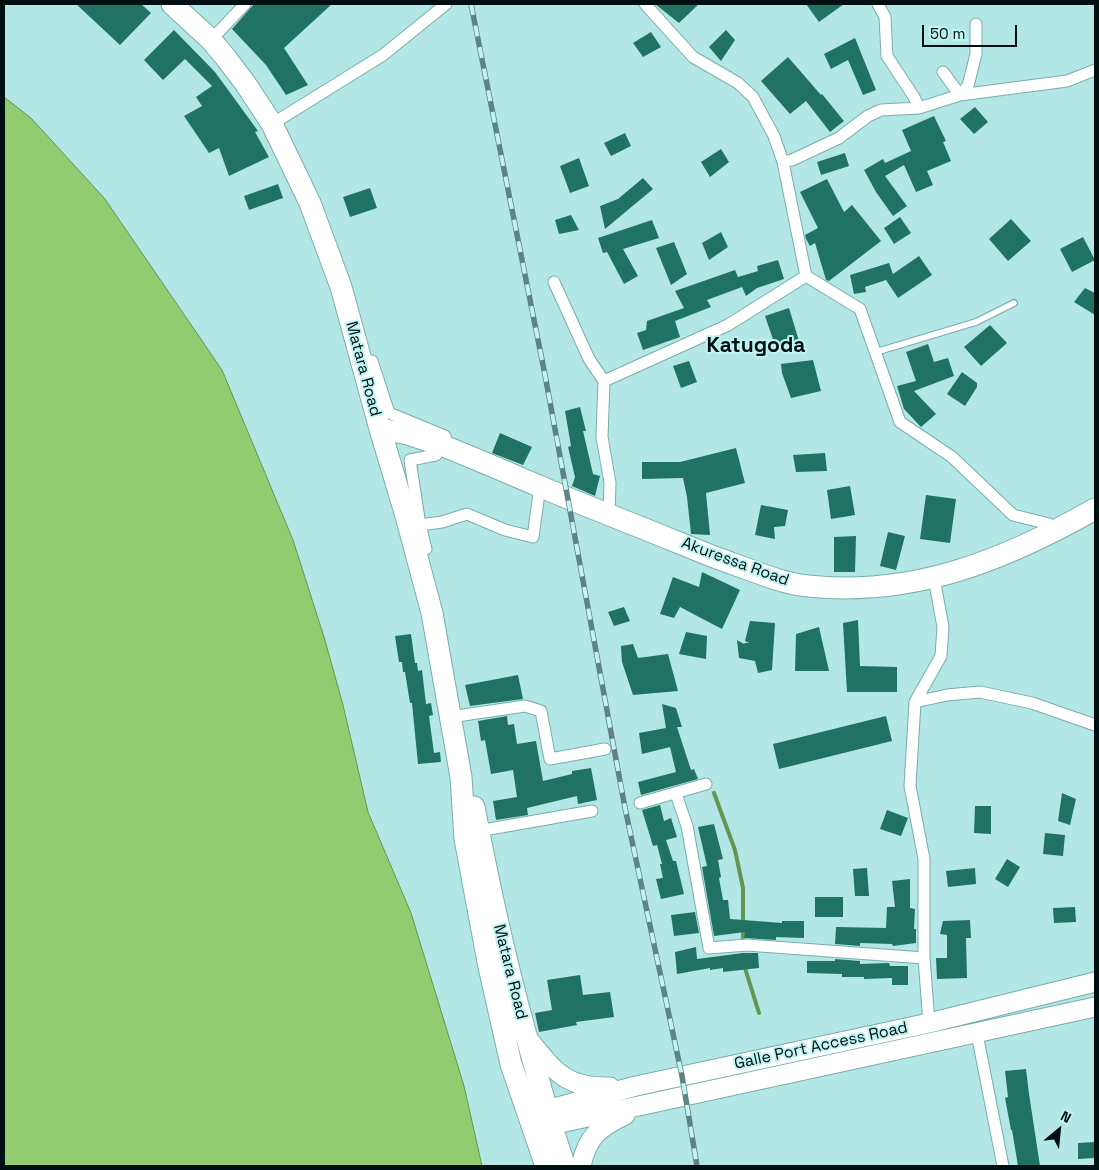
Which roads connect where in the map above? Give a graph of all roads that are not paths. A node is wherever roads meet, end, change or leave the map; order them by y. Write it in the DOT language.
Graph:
graph roads {
  1 [pos="245,4"];
  2 [pos="446,4"];
  3 [pos="645,4"];
  4 [pos="878,4"];
  5 [pos="182,9"];
  6 [pos="976,24"];
  7 [pos="211,40"];
  8 [pos="1095,70"];
  9 [pos="943,72"];
  10 [pos="960,95"];
  11 [pos="919,108"];
  12 [pos="272,124"];
  13 [pos="783,162"];
  14 [pos="806,276"];
  15 [pos="554,282"];
  16 [pos="341,287"];
  17 [pos="1014,303"];
  18 [pos="876,352"];
  19 [pos="604,381"];
  20 [pos="380,429"];
  21 [pos="441,444"];
  22 [pos="540,486"];
  23 [pos="1095,509"];
  24 [pos="608,514"];
  25 [pos="420,525"];
  26 [pos="1055,532"];
  27 [pos="934,578"];
  28 [pos="915,702"];
  29 [pos="450,716"];
  30 [pos="1095,724"];
  31 [pos="604,749"];
  32 [pos="461,777"];
  33 [pos="706,784"];
  34 [pos="676,794"];
  35 [pos="640,803"];
  36 [pos="592,811"];
  37 [pos="478,831"];
  38 [pos="924,958"];
  39 [pos="1095,982"];
  40 [pos="1095,1007"];
  41 [pos="929,1023"];
  42 [pos="977,1034"];
  43 [pos="526,1037"];
  44 [pos="636,1086"];
  45 [pos="649,1104"];
  46 [pos="540,1120"];
  47 [pos="546,1166"];
  48 [pos="565,1166"];
  49 [pos="581,1166"];
  50 [pos="1003,1166"];
  1 -- 7 [label="street"];
  2 -- 12 [label="street"];
  3 -- 13 [label="street"];
  4 -- 11 [label="street"];
  5 -- 7 [label="highway, Matara Road"];
  6 -- 10 [label="street"];
  7 -- 12 [label="highway, Matara Road"];
  8 -- 10 [label="street"];
  9 -- 10 [label="street"];
  10 -- 11 [label="street"];
  11 -- 13 [label="street"];
  12 -- 16 [label="highway, Matara Road"];
  13 -- 14 [label="street"];
  14 -- 18 [label="street"];
  14 -- 19 [label="street"];
  15 -- 19 [label="street"];
  16 -- 20 [label="highway, Matara Road"];
  16 -- 21 [label="street"];
  17 -- 18 [label="lane"];
  18 -- 26 [label="street"];
  19 -- 24 [label="street"];
  20 -- 21 [label="highway, Akuressa Road"];
  20 -- 29 [label="highway, Matara Road"];
  21 -- 22 [label="highway, Akuressa Road"];
  21 -- 25 [label="street"];
  22 -- 24 [label="highway, Akuressa Road"];
  22 -- 25 [label="street"];
  23 -- 26 [label="highway, Akuressa Road"];
  24 -- 27 [label="highway, Akuressa Road"];
  25 -- 29 [label="street"];
  26 -- 27 [label="highway, Akuressa Road"];
  27 -- 28 [label="street"];
  28 -- 30 [label="street"];
  28 -- 38 [label="street"];
  29 -- 31 [label="street"];
  29 -- 32 [label="highway, Matara Road"];
  32 -- 37 [label="highway, Matara Road"];
  32 -- 46 [label="highway, Matara Road"];
  33 -- 34 [label="street"];
  34 -- 35 [label="street"];
  34 -- 38 [label="street"];
  36 -- 37 [label="street"];
  37 -- 43 [label="highway, Matara Road"];
  38 -- 41 [label="street"];
  39 -- 41 [label="main road, Galle Port Access Road"];
  40 -- 42 [label="main road, Galle Port Access Road"];
  41 -- 44 [label="main road, Galle Port Access Road"];
  42 -- 45 [label="main road, Galle Port Access Road"];
  42 -- 50 [label="street"];
  43 -- 44 [label="main road"];
  43 -- 46 [label="highway, Matara Road"];
  44 -- 46 [label="main road, Galle Port Access Road"];
  45 -- 46 [label="main road, Galle Port Access Road"];
  45 -- 49 [label="main road"];
  46 -- 47 [label="highway, Matara Road"];
  46 -- 48 [label="highway, Matara Road"];
}
